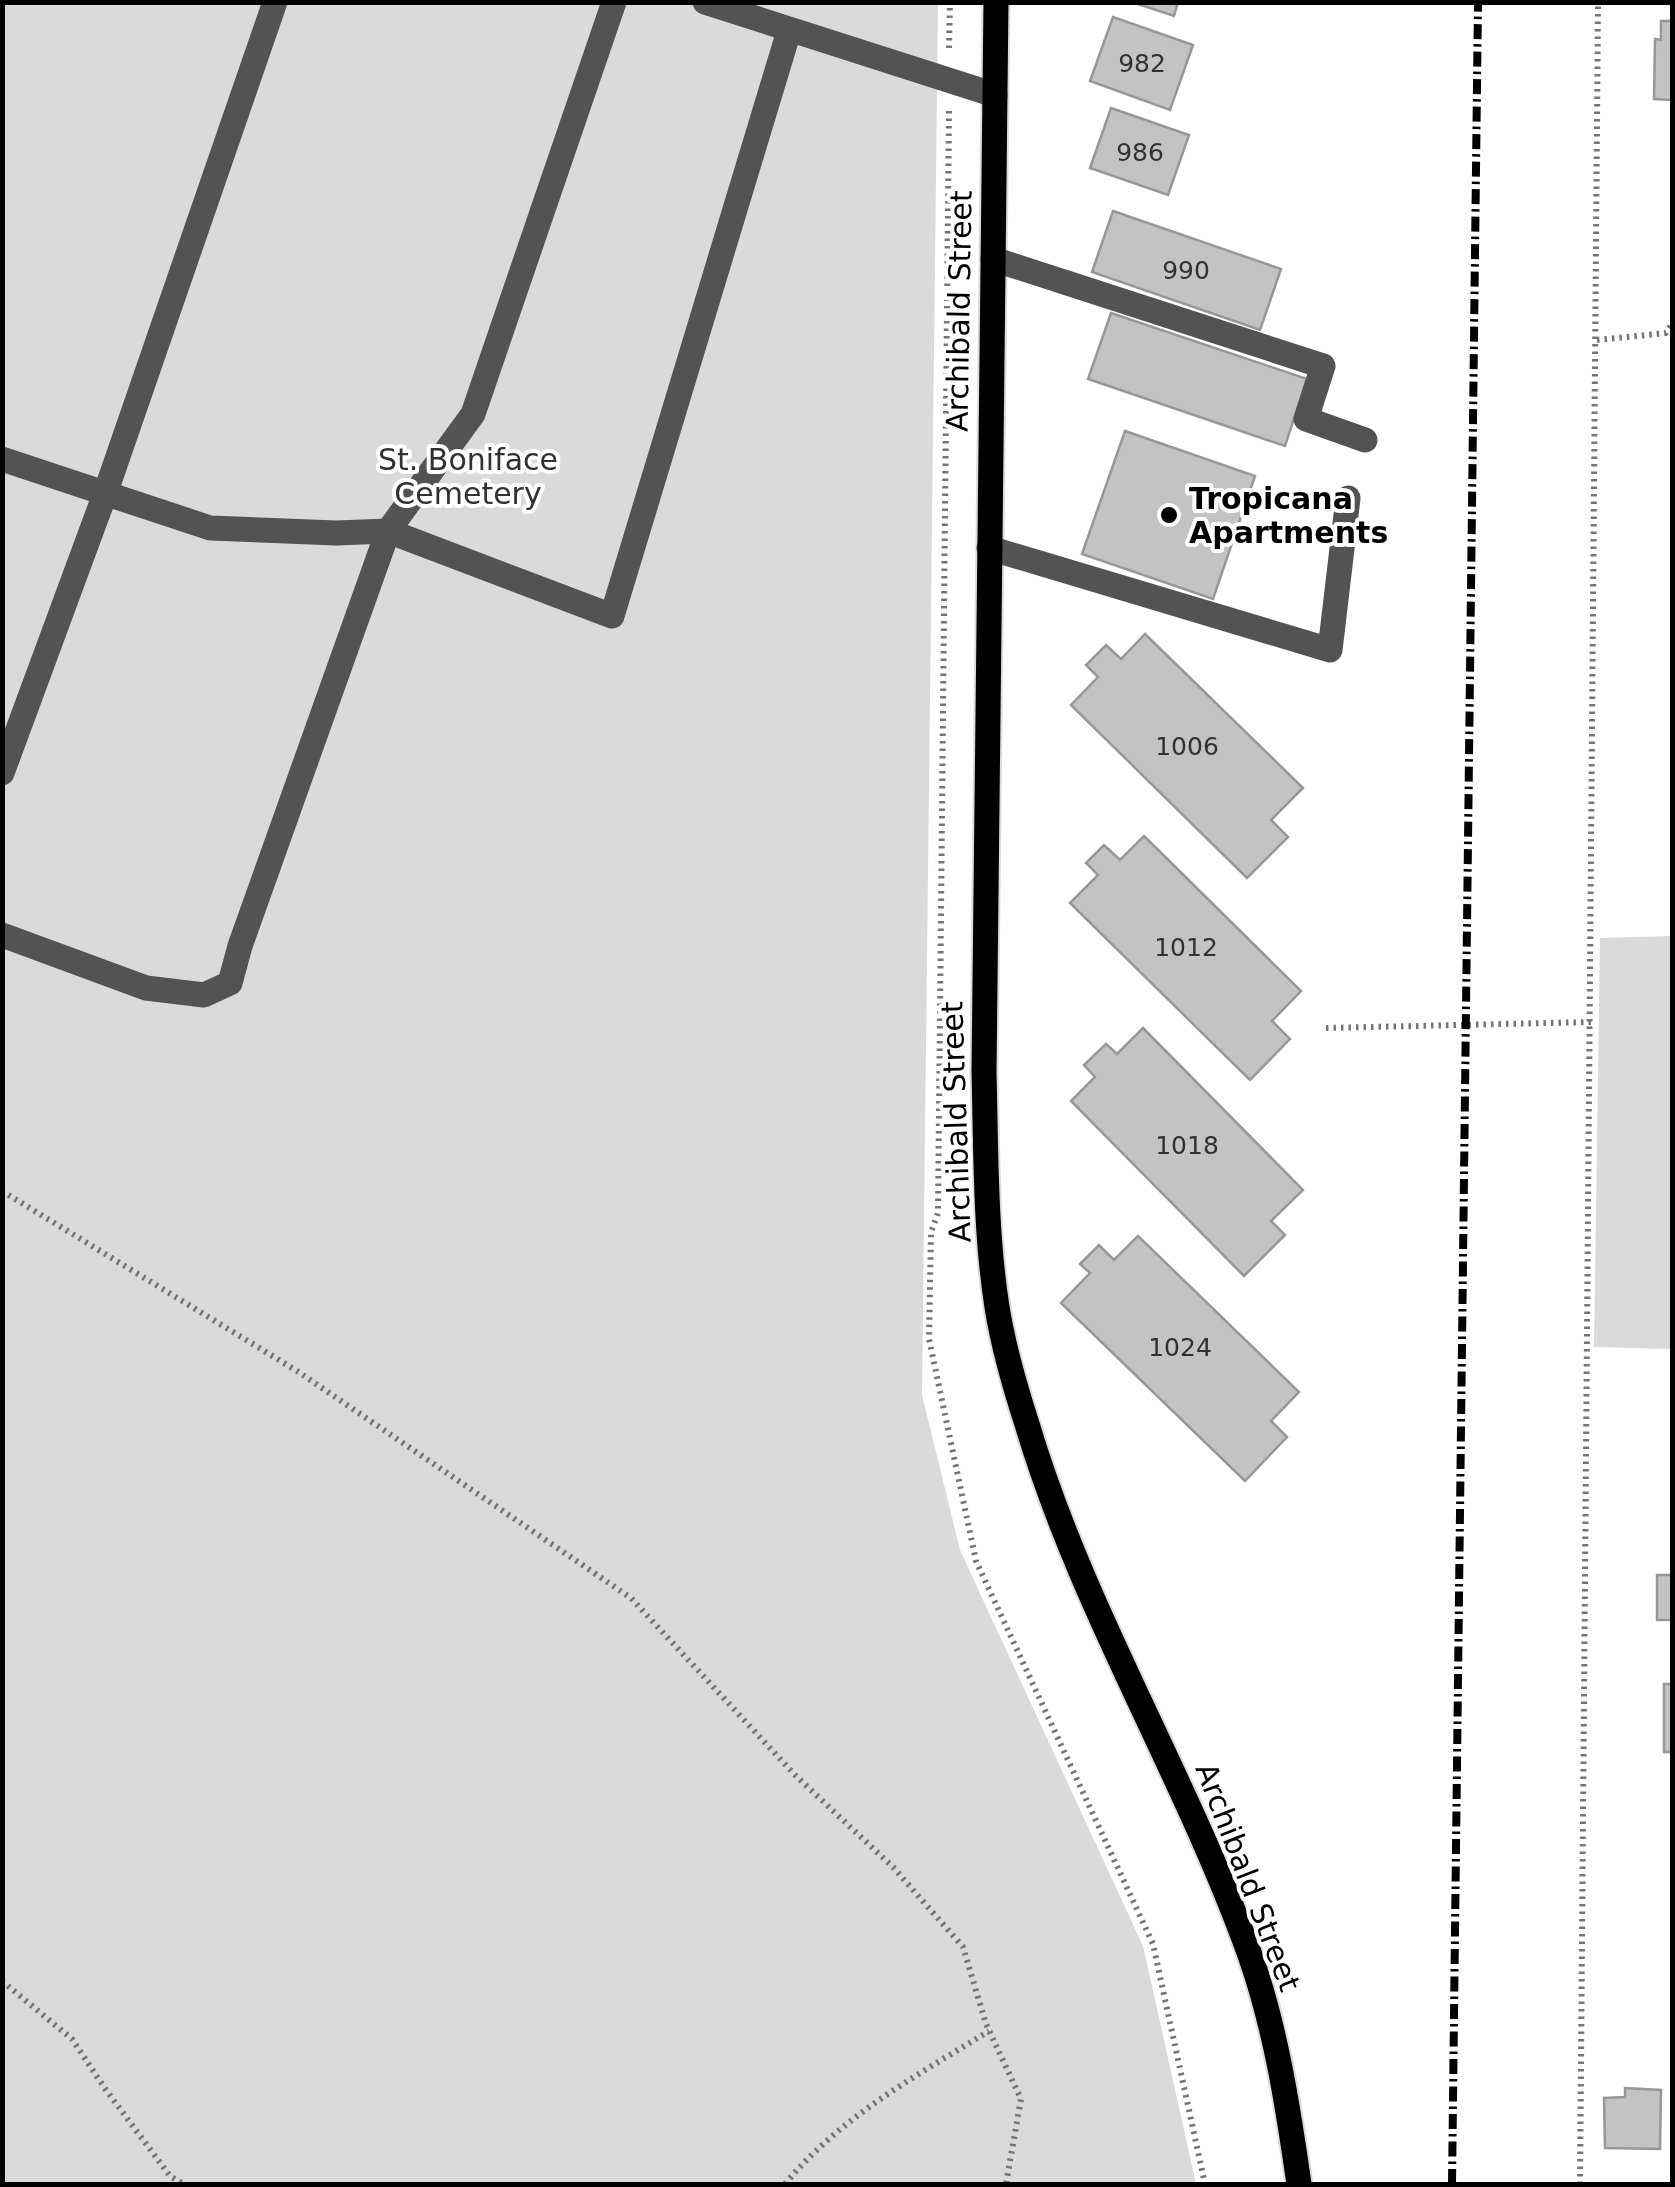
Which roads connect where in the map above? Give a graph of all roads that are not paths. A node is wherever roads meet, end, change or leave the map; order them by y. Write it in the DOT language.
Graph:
graph roads {
  1 [pos="275,2"];
  2 [pos="614,2"];
  3 [pos="706,2"];
  4 [pos="996,2"];
  5 [pos="789,31"];
  6 [pos="995,95"];
  7 [pos="992,259"];
  8 [pos="1365,440"];
  9 [pos="2,459"];
  10 [pos="105,494"];
  11 [pos="1348,498"];
  12 [pos="388,531"];
  13 [pos="988,548"];
  14 [pos="2,773"];
  15 [pos="2,935"];
  16 [pos="1299,2184"];
  1 -- 10 [label="lane"];
  2 -- 12 [label="lane"];
  3 -- 5 [label="lane"];
  4 -- 6 [label="main road, Archibald Street"];
  5 -- 6 [label="lane"];
  5 -- 12 [label="lane"];
  6 -- 7 [label="main road, Archibald Street"];
  7 -- 8 [label="lane"];
  7 -- 13 [label="main road, Archibald Street"];
  9 -- 10 [label="lane"];
  10 -- 12 [label="lane"];
  10 -- 14 [label="lane"];
  11 -- 13 [label="lane"];
  12 -- 15 [label="lane"];
  13 -- 16 [label="main road, Archibald Street"];
}
